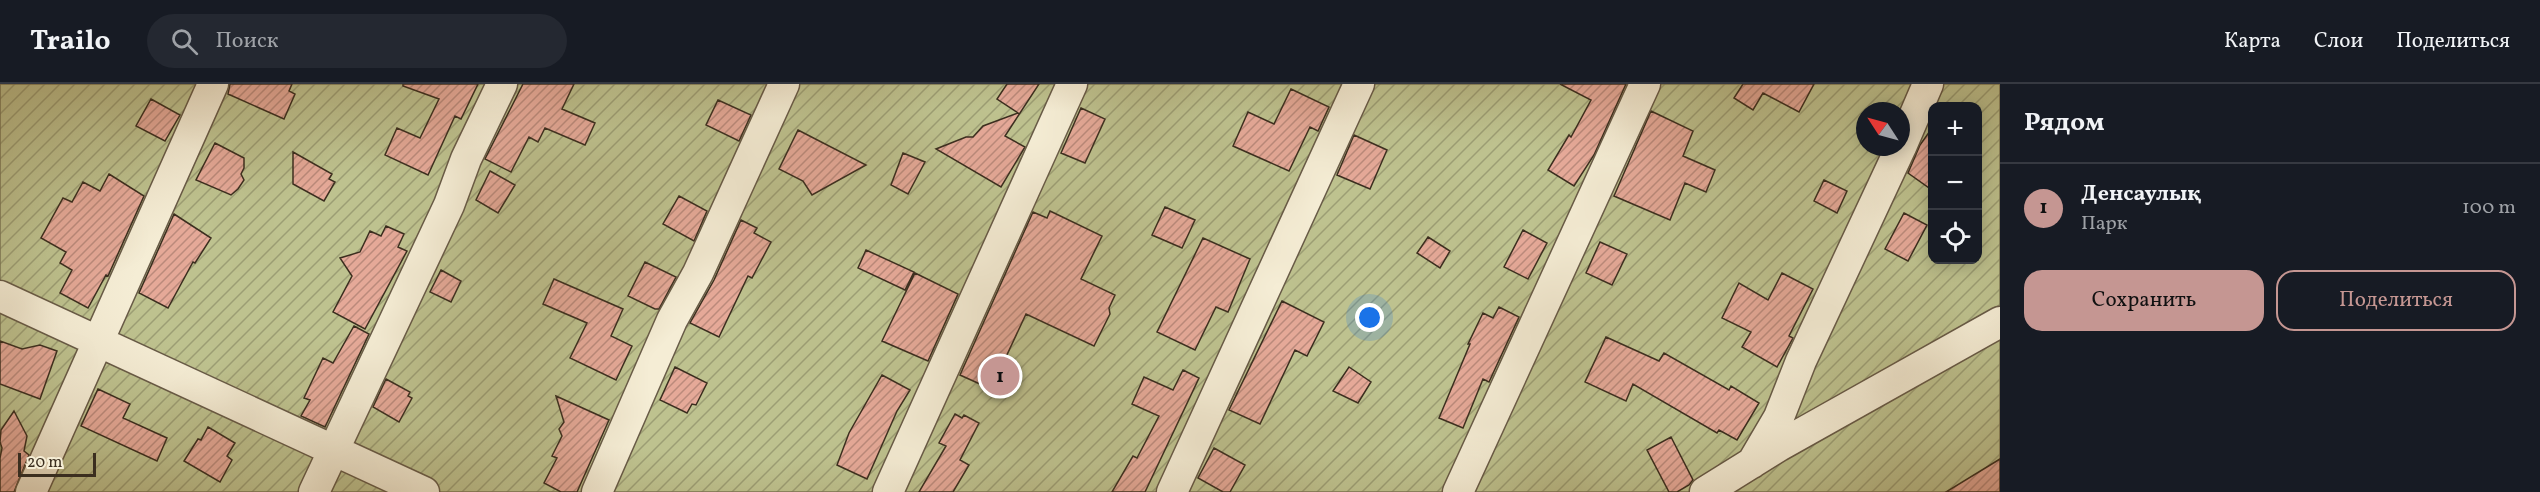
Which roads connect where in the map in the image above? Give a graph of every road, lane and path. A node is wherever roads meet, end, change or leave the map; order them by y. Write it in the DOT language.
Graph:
graph roads {
  1 [pos="213,84"];
  2 [pos="502,84"];
  3 [pos="783,84"];
  4 [pos="1072,84"];
  5 [pos="1359,84"];
  6 [pos="1645,84"];
  7 [pos="1928,84"];
  8 [pos="1910,126"];
  9 [pos="1897,156"];
  10 [pos="0,296"];
  11 [pos="2000,322"];
  12 [pos="99,342"];
  13 [pos="333,450"];
  14 [pos="1752,463"];
  15 [pos="31,492"];
  16 [pos="314,492"];
  17 [pos="424,492"];
  18 [pos="597,492"];
  19 [pos="888,492"];
  20 [pos="1172,492"];
  21 [pos="1458,492"];
  22 [pos="1705,492"];
  1 -- 12 [label="street"];
  2 -- 13 [label="street"];
  3 -- 18 [label="street"];
  4 -- 19 [label="street"];
  5 -- 20 [label="street"];
  6 -- 21 [label="street"];
  7 -- 8 [label="street"];
  9 -- 14 [label="street"];
  10 -- 12 [label="street"];
  11 -- 14 [label="street"];
  12 -- 13 [label="street"];
  12 -- 15 [label="street"];
  13 -- 16 [label="street"];
  13 -- 17 [label="street"];
  14 -- 22 [label="street"];
}
